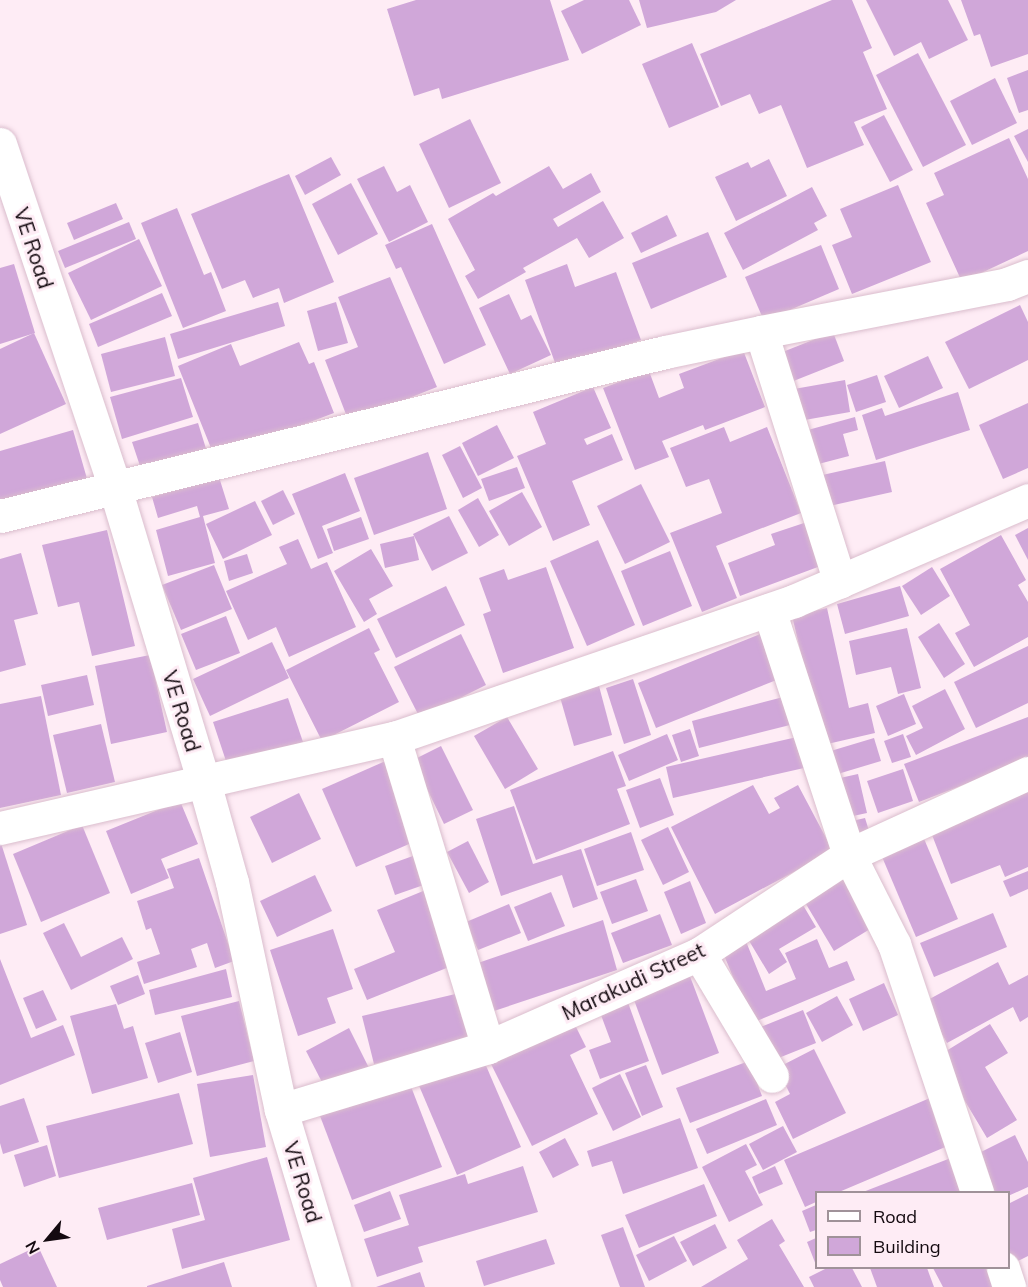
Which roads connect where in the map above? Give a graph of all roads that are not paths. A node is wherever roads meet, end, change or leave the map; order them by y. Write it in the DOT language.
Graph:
graph roads {
  1 [pos="0,144"];
  2 [pos="13,233"];
  3 [pos="1028,276"];
  4 [pos="762,332"];
  5 [pos="115,488"];
  6 [pos="1028,500"];
  7 [pos="0,516"];
  8 [pos="840,582"];
  9 [pos="769,610"];
  10 [pos="394,738"];
  11 [pos="1028,773"];
  12 [pos="202,783"];
  13 [pos="0,828"];
  14 [pos="849,855"];
  15 [pos="699,954"];
  16 [pos="488,1047"];
  17 [pos="772,1076"];
  18 [pos="281,1110"];
  19 [pos="977,1191"];
  20 [pos="1003,1269"];
  21 [pos="334,1287"];
  22 [pos="1009,1287"];
  1 -- 2 [label="street, VE Road"];
  2 -- 5 [label="street, VE Road"];
  3 -- 4 [label="street"];
  4 -- 5 [label="street"];
  4 -- 8 [label="street"];
  5 -- 7 [label="street"];
  5 -- 12 [label="street, VE Road"];
  6 -- 8 [label="street"];
  8 -- 9 [label="street"];
  9 -- 10 [label="street"];
  9 -- 14 [label="street"];
  10 -- 12 [label="street"];
  10 -- 16 [label="street"];
  11 -- 14 [label="street, Marakudi Street"];
  12 -- 13 [label="street"];
  12 -- 18 [label="street, VE Road"];
  14 -- 15 [label="street, Marakudi Street"];
  14 -- 19 [label="street"];
  15 -- 16 [label="street, Marakudi Street"];
  15 -- 17 [label="street"];
  16 -- 18 [label="street, Marakudi Street"];
  18 -- 21 [label="street, VE Road"];
  20 -- 22 [label="street"];
}
